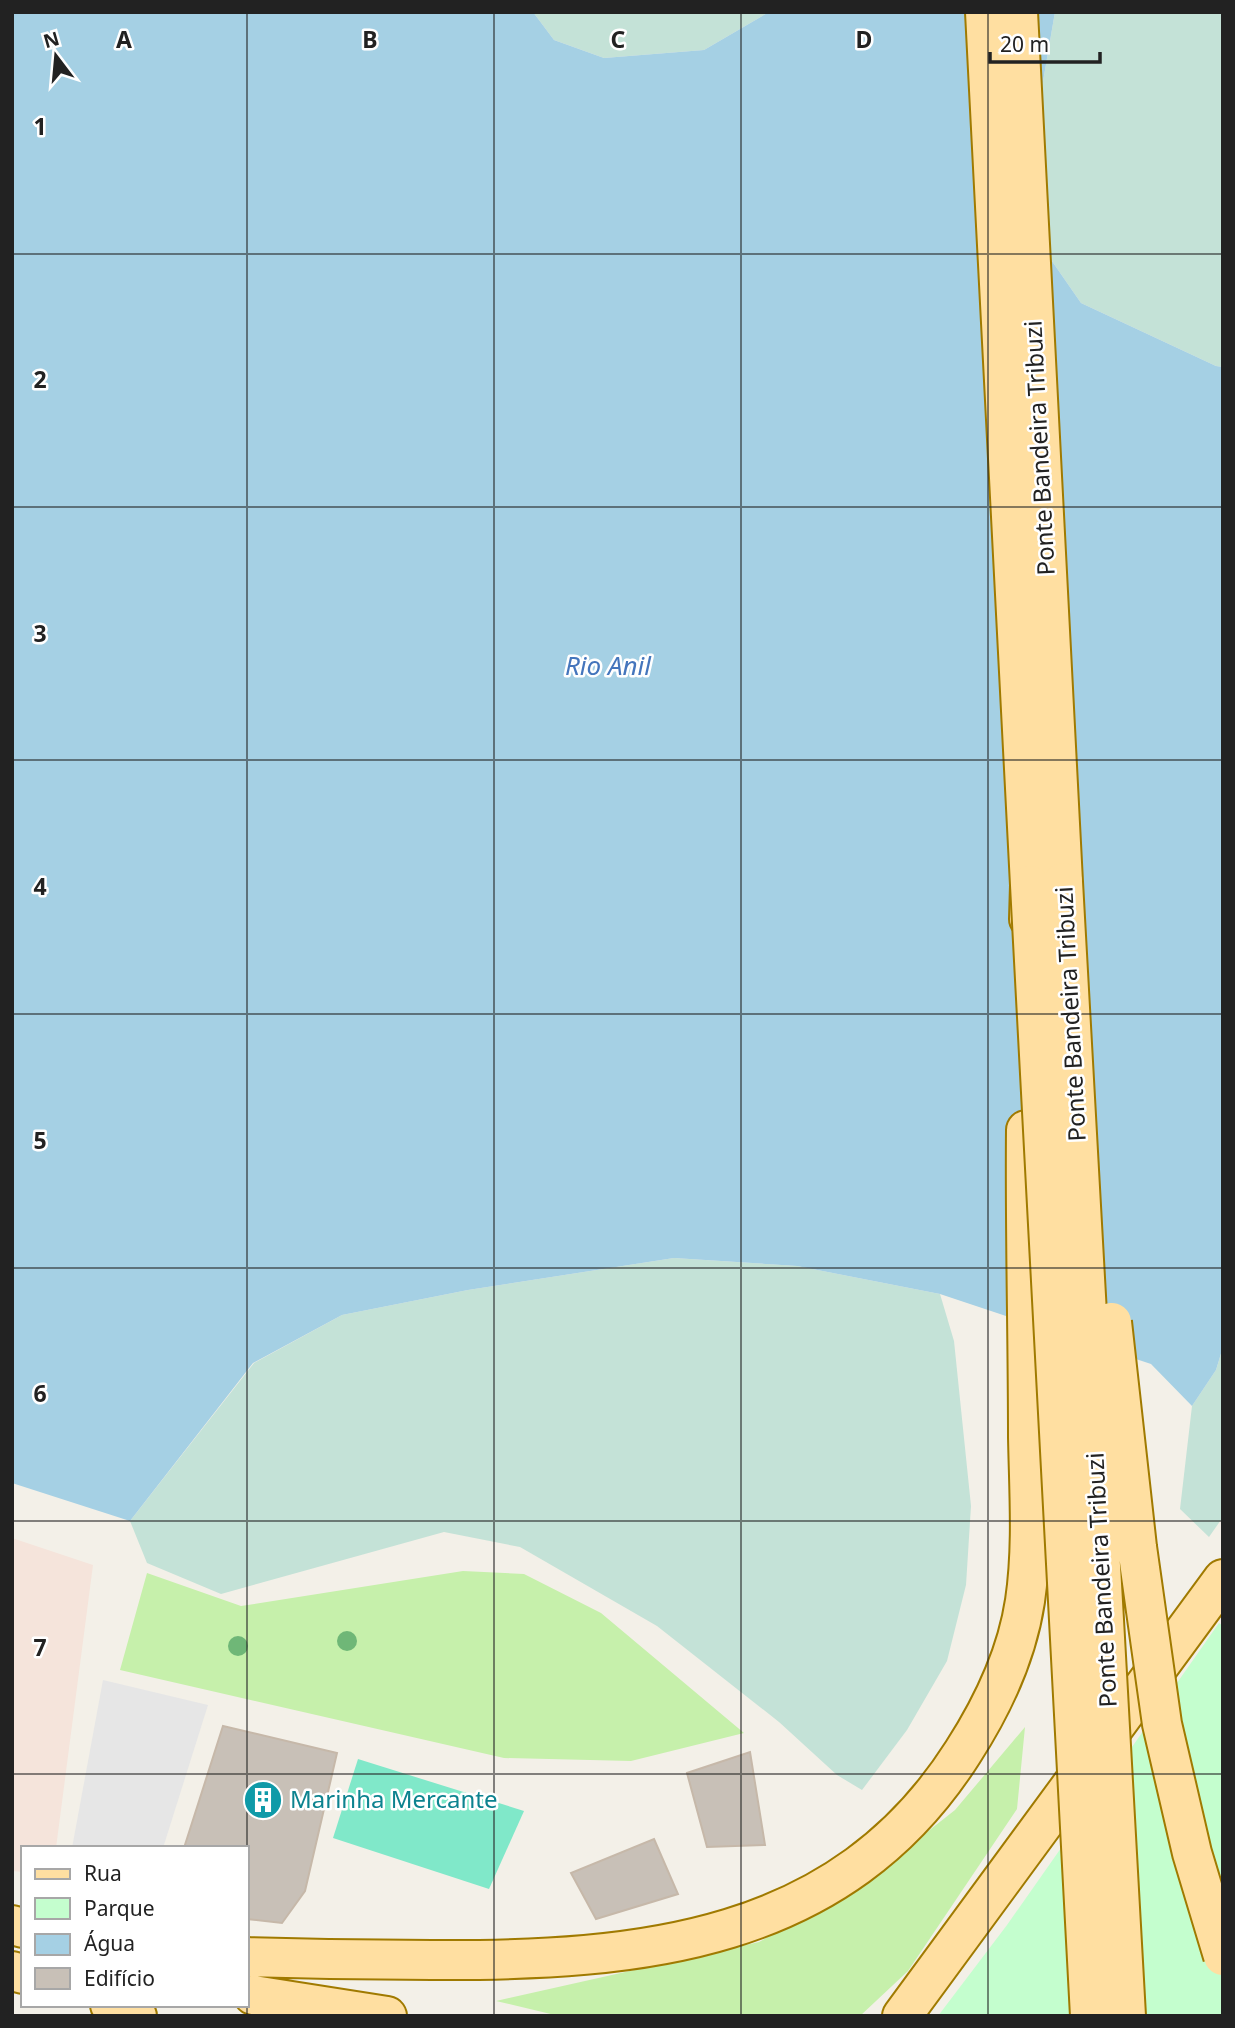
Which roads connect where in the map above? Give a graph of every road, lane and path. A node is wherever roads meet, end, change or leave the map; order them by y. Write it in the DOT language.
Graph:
graph roads {
  1 [pos="985,12"];
  2 [pos="1017,12"];
  3 [pos="1047,884"];
  4 [pos="1223,1579"];
  5 [pos="1223,1956"];
  6 [pos="248,1957"];
  7 [pos="250,1994"];
  8 [pos="115,2007"];
  9 [pos="137,2016"];
  10 [pos="328,2016"];
  11 [pos="387,2016"];
  12 [pos="902,2016"];
  13 [pos="1090,2016"];
  14 [pos="1126,2016"];
  1 -- 3 [label="main road, Ponte Bandeira Tribuzi"];
  2 -- 3 [label="main road, Ponte Bandeira Tribuzi"];
  3 -- 5 [label="main road, bridge"];
  3 -- 6 [label="main road, bridge"];
  3 -- 13 [label="main road, Ponte Bandeira Tribuzi, bridge"];
  3 -- 14 [label="main road, Ponte Bandeira Tribuzi, bridge"];
  4 -- 12 [label="main road"];
  7 -- 10 [label="main road"];
  7 -- 11 [label="main road"];
  8 -- 9 [label="main road"];
}
